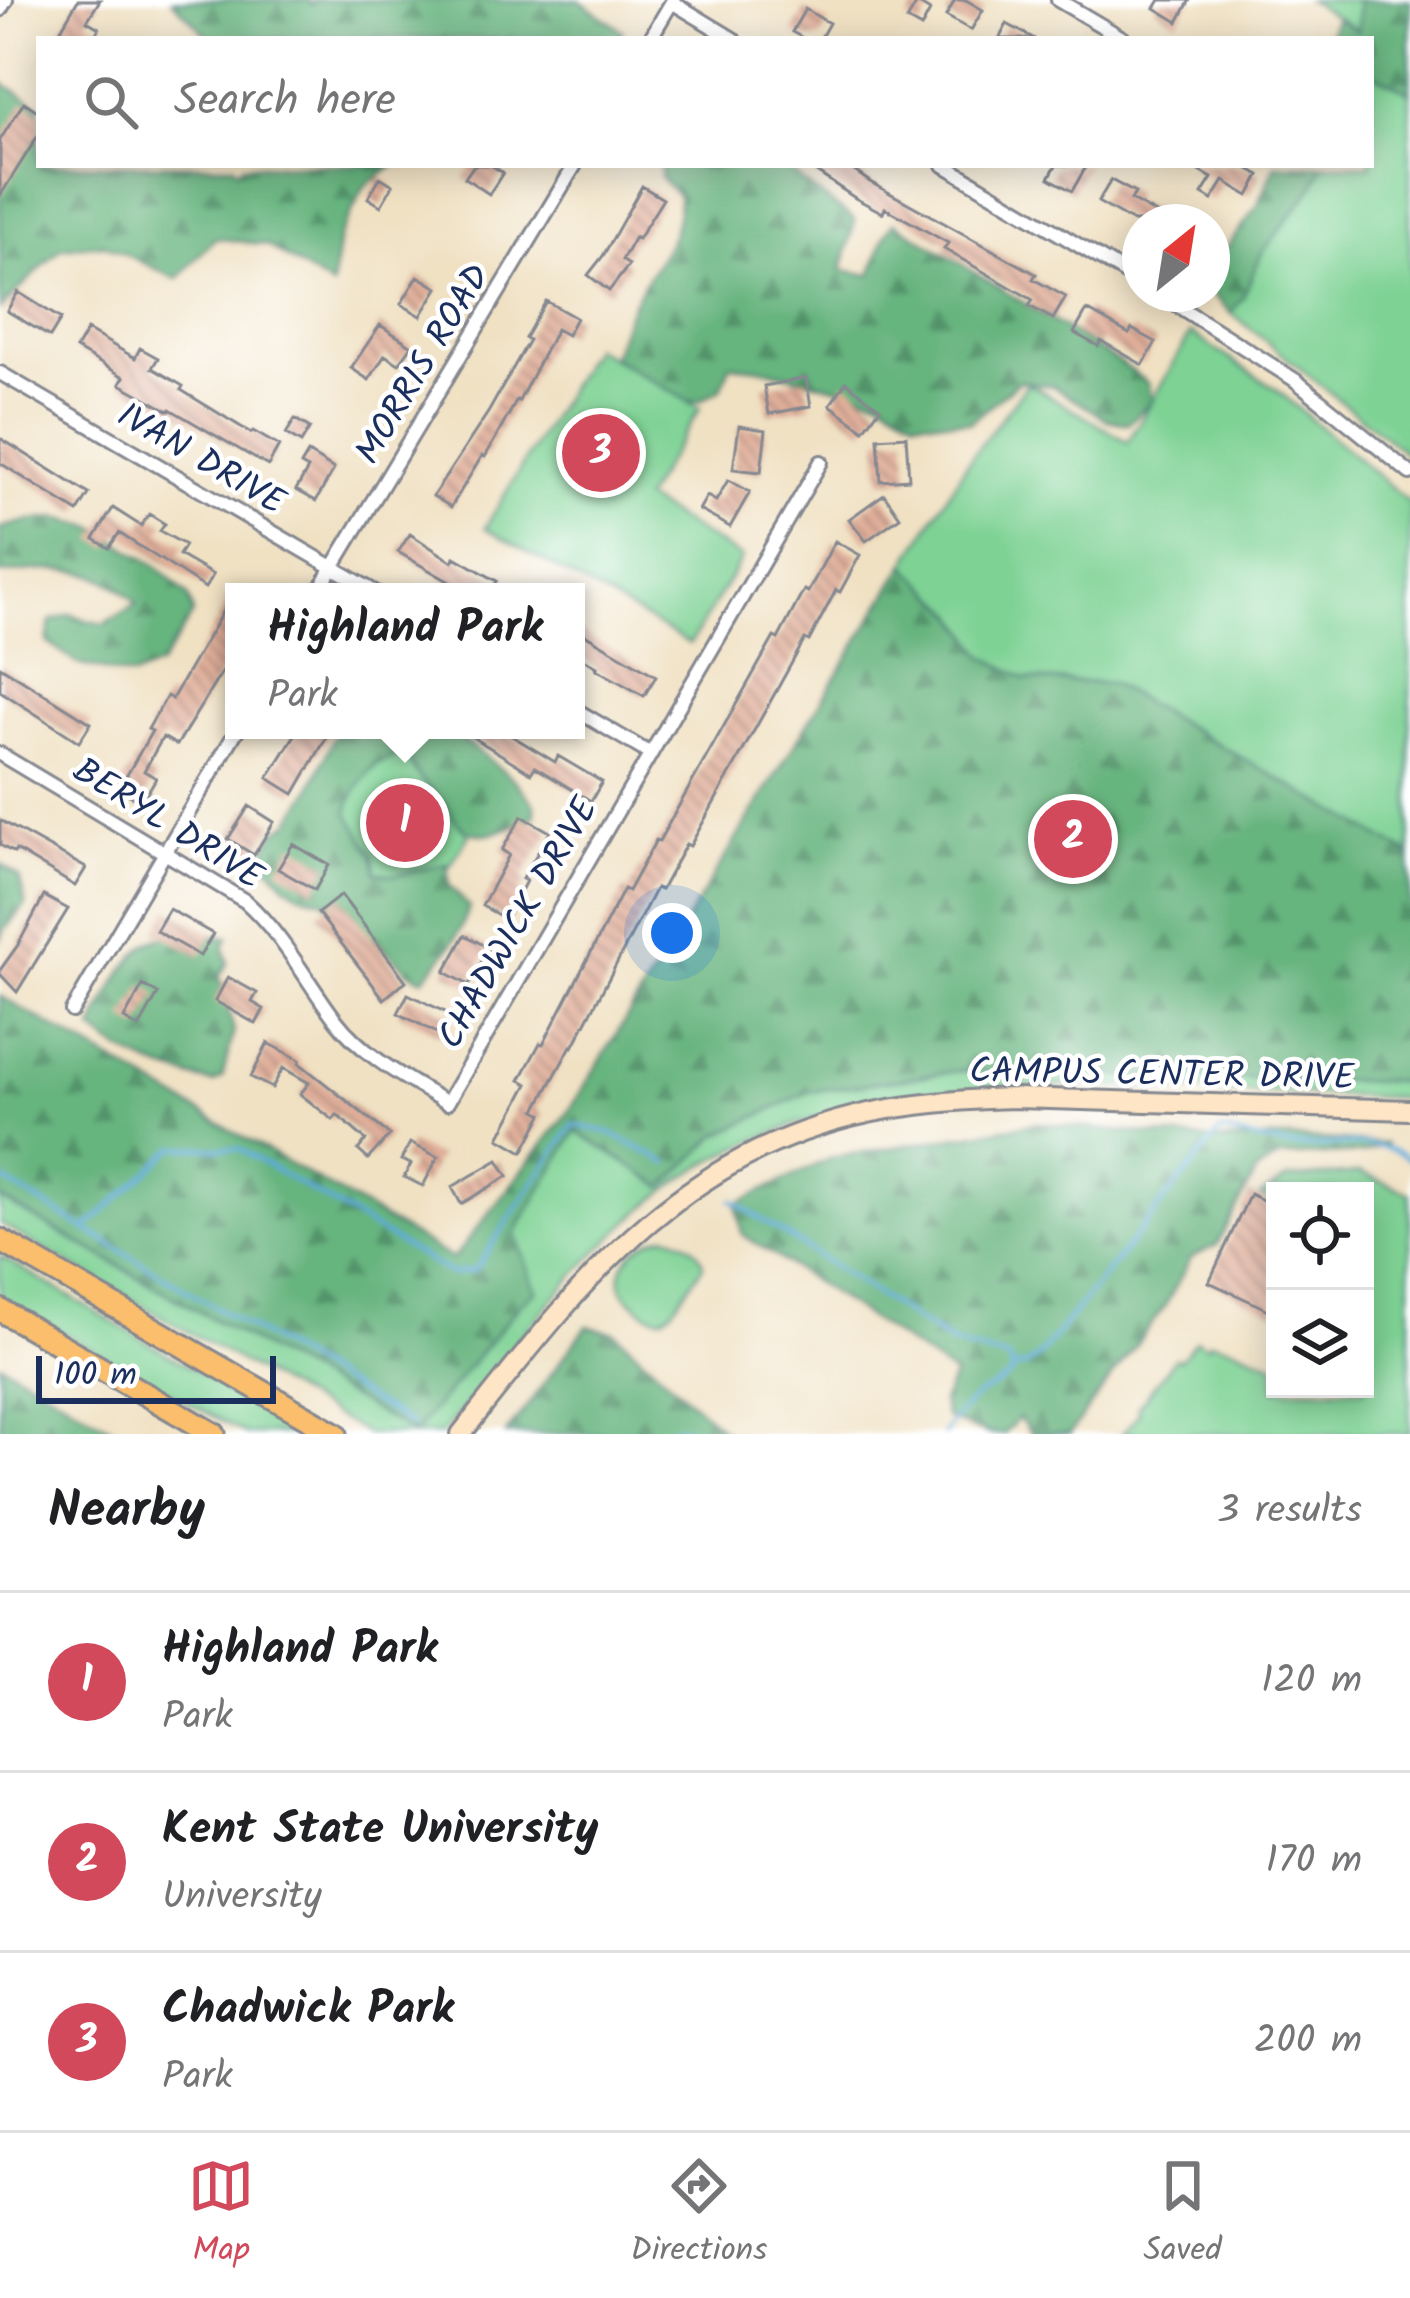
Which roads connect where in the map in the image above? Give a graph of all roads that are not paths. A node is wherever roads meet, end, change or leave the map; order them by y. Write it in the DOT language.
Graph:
graph roads {
  1 [pos="6,0"];
  2 [pos="1058,0"];
  3 [pos="672,1"];
  4 [pos="0,10"];
  5 [pos="652,36"];
  6 [pos="729,36"];
  7 [pos="1119,36"];
  8 [pos="573,168"];
  9 [pos="949,168"];
  10 [pos="1122,271"];
  11 [pos="1189,312"];
  12 [pos="0,374"];
  13 [pos="821,462"];
  14 [pos="1410,473"];
  15 [pos="332,567"];
  16 [pos="323,583"];
  17 [pos="360,583"];
  18 [pos="585,715"];
  19 [pos="232,739"];
  20 [pos="649,753"];
  21 [pos="0,754"];
  22 [pos="166,852"];
  23 [pos="72,1011"];
  24 [pos="447,1102"];
  25 [pos="1410,1110"];
  26 [pos="0,1240"];
  27 [pos="0,1310"];
  28 [pos="214,1434"];
  29 [pos="336,1434"];
  30 [pos="461,1434"];
  1 -- 4 [label="street"];
  2 -- 7 [label="street"];
  3 -- 5 [label="street"];
  3 -- 6 [label="street"];
  8 -- 15 [label="street, MORRIS ROAD"];
  9 -- 10 [label="street"];
  11 -- 14 [label="street"];
  12 -- 15 [label="street, IVAN DRIVE"];
  13 -- 20 [label="street, CHADWICK DRIVE"];
  15 -- 16 [label="street, MORRIS ROAD"];
  15 -- 17 [label="street, IVAN DRIVE"];
  18 -- 20 [label="street"];
  19 -- 22 [label="street"];
  20 -- 24 [label="street, CHADWICK DRIVE"];
  21 -- 22 [label="street, BERYL DRIVE"];
  22 -- 23 [label="street"];
  22 -- 24 [label="street, BERYL DRIVE"];
  25 -- 30 [label="street, CAMPUS CENTER DRIVE"];
  26 -- 29 [label="main road"];
  27 -- 28 [label="main road"];
}
